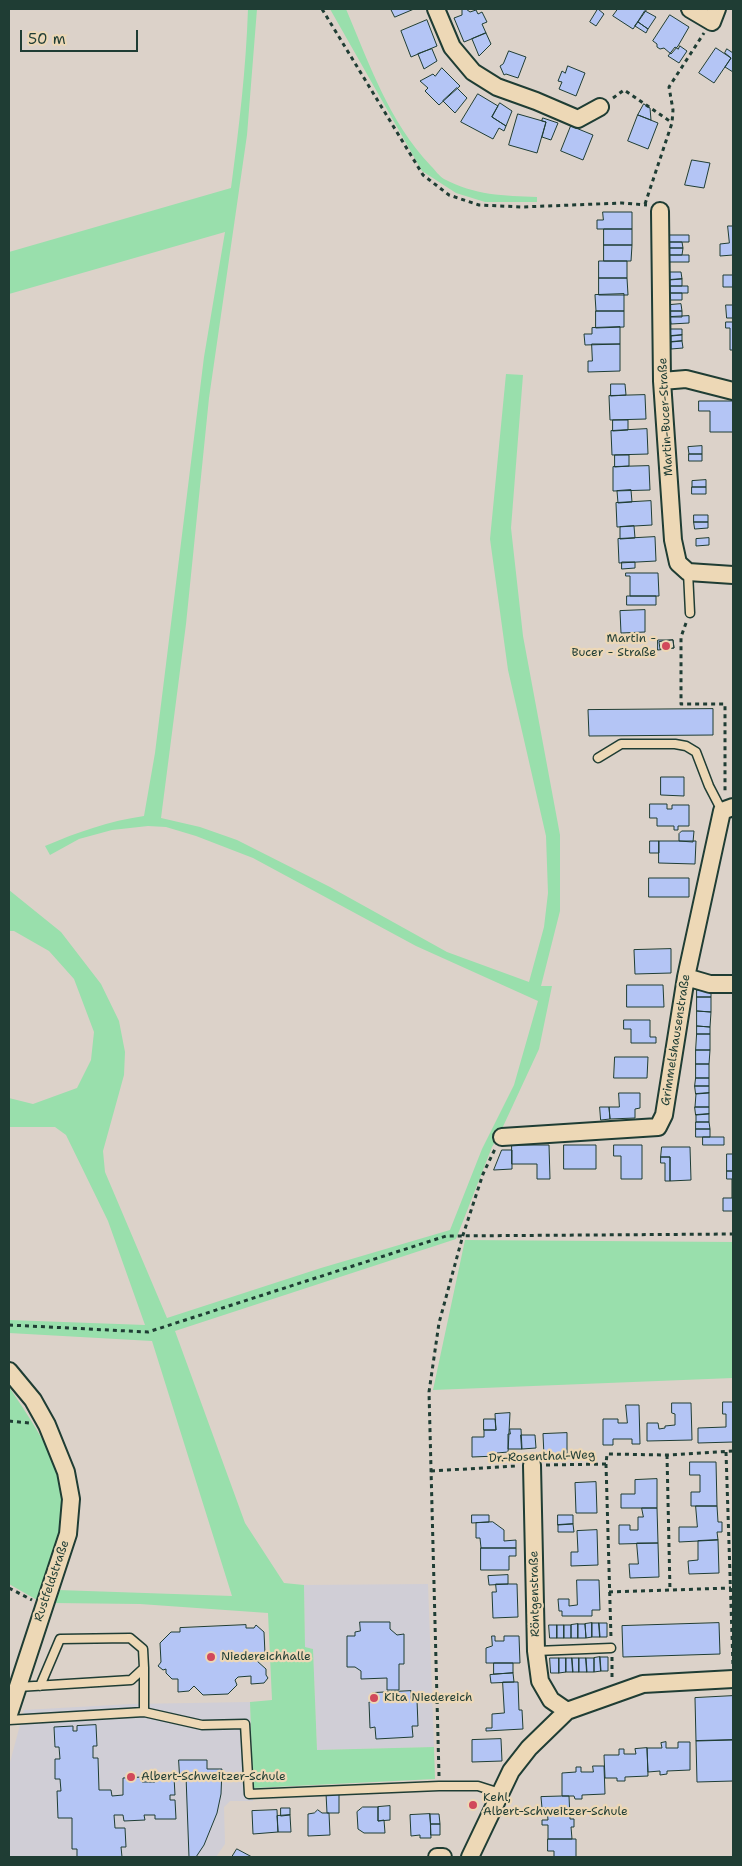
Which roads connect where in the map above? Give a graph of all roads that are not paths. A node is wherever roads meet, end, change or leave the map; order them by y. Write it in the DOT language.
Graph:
graph roads {
  1 [pos="436,9"];
  2 [pos="690,9"];
  3 [pos="714,15"];
  4 [pos="600,107"];
  5 [pos="652,208"];
  6 [pos="662,381"];
  7 [pos="733,391"];
  8 [pos="688,572"];
  9 [pos="733,575"];
  10 [pos="690,613"];
  11 [pos="598,758"];
  12 [pos="728,809"];
  13 [pos="686,977"];
  14 [pos="733,984"];
  15 [pos="502,1137"];
  16 [pos="9,1371"];
  17 [pos="532,1466"];
  18 [pos="611,1648"];
  19 [pos="536,1651"];
  20 [pos="144,1668"];
  21 [pos="733,1679"];
  22 [pos="40,1686"];
  23 [pos="18,1687"];
  24 [pos="567,1711"];
  25 [pos="144,1712"];
  26 [pos="9,1714"];
  27 [pos="9,1720"];
  28 [pos="500,1793"];
  29 [pos="437,1857"];
  30 [pos="443,1857"];
  31 [pos="470,1857"];
  1 -- 4 [label="street"];
  2 -- 3 [label="street"];
  5 -- 6 [label="street, Martin-Bucer-Straße"];
  6 -- 7 [label="street"];
  6 -- 8 [label="street, Martin-Bucer-Straße"];
  8 -- 9 [label="street"];
  8 -- 10 [label="lane"];
  11 -- 12 [label="lane"];
  12 -- 13 [label="street, Grimmelshausenstraße"];
  13 -- 14 [label="street"];
  13 -- 15 [label="street, Grimmelshausenstraße"];
  16 -- 23 [label="street, Rustfeldstraße"];
  17 -- 19 [label="street, Röntgenstraße"];
  18 -- 19 [label="lane"];
  19 -- 24 [label="street, Röntgenstraße"];
  20 -- 22 [label="lane"];
  20 -- 22 [label="lane"];
  20 -- 25 [label="lane"];
  21 -- 24 [label="street"];
  22 -- 23 [label="lane"];
  23 -- 26 [label="street, Rustfeldstraße"];
  24 -- 28 [label="street"];
  25 -- 27 [label="lane"];
  25 -- 28 [label="lane"];
  28 -- 31 [label="street"];
  29 -- 30 [label="street"];
}
